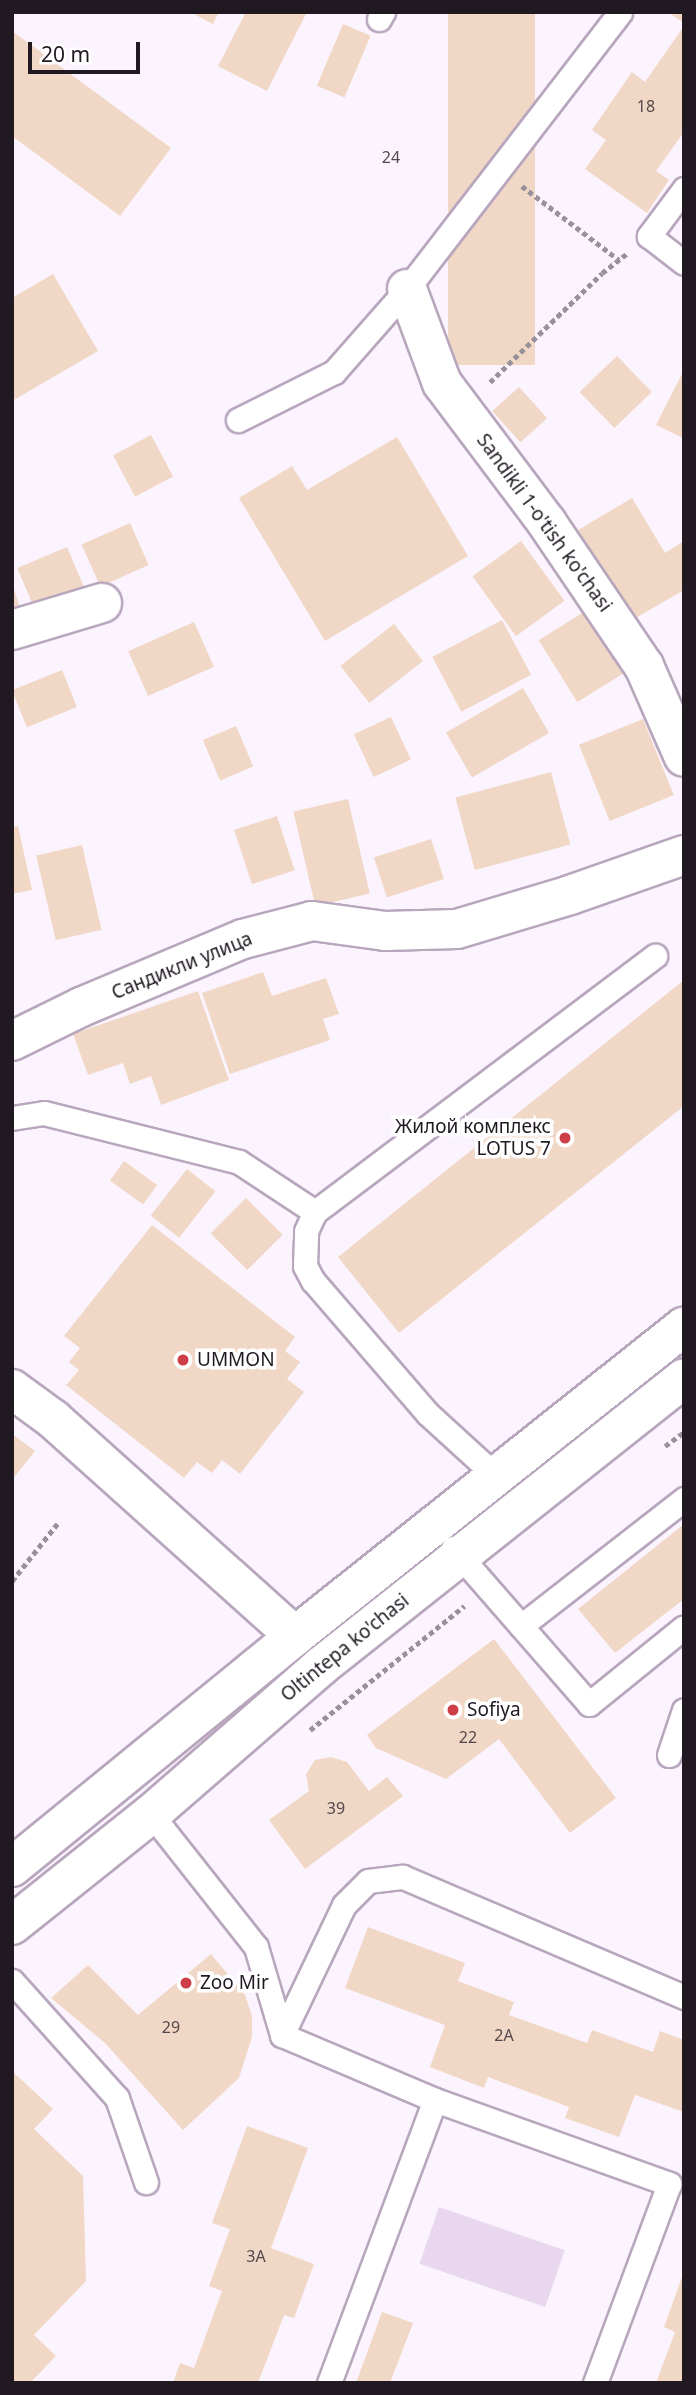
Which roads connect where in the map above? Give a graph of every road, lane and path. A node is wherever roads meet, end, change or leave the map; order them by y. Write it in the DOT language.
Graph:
graph roads {
  1 [pos="620,12"];
  2 [pos="500,168"];
  3 [pos="684,189"];
  4 [pos="649,236"];
  5 [pos="619,260"];
  6 [pos="684,263"];
  7 [pos="407,289"];
  8 [pos="461,410"];
  9 [pos="238,420"];
  10 [pos="102,603"];
  11 [pos="12,630"];
  12 [pos="684,757"];
  13 [pos="684,855"];
  14 [pos="655,956"];
  15 [pos="12,1041"];
  16 [pos="12,1118"];
  17 [pos="315,1212"];
  18 [pos="684,1327"];
  19 [pos="684,1378"];
  20 [pos="12,1389"];
  21 [pos="684,1432"];
  22 [pos="663,1447"];
  23 [pos="496,1476"];
  24 [pos="684,1499"];
  25 [pos="57,1524"];
  26 [pos="434,1526"];
  27 [pos="460,1556"];
  28 [pos="12,1581"];
  29 [pos="488,1587"];
  30 [pos="521,1626"];
  31 [pos="684,1627"];
  32 [pos="295,1636"];
  33 [pos="321,1666"];
  34 [pos="684,1710"];
  35 [pos="308,1732"];
  36 [pos="669,1755"];
  37 [pos="121,1778"];
  38 [pos="151,1814"];
  39 [pos="14,1863"];
  40 [pos="12,1925"];
  41 [pos="12,1981"];
  42 [pos="684,1997"];
  43 [pos="282,2035"];
  44 [pos="435,2100"];
  45 [pos="146,2182"];
  46 [pos="329,2383"];
  47 [pos="595,2383"];
  1 -- 2 [label="lane"];
  2 -- 5 [label="path"];
  2 -- 7 [label="lane"];
  3 -- 4 [label="lane"];
  4 -- 5 [label="path"];
  4 -- 6 [label="lane"];
  5 -- 8 [label="path"];
  7 -- 8 [label="street, Sandikli 1-o'tish ko'chasi"];
  7 -- 9 [label="lane"];
  8 -- 12 [label="street, Sandikli 1-o'tish ko'chasi"];
  10 -- 11 [label="street"];
  13 -- 15 [label="street, Сандикли улица"];
  14 -- 17 [label="lane"];
  16 -- 17 [label="lane"];
  17 -- 23 [label="lane"];
  18 -- 23 [label="street, Oltintepa ko'chasi"];
  19 -- 27 [label="street, Oltintepa ko'chasi"];
  20 -- 32 [label="street"];
  21 -- 22 [label="path"];
  23 -- 26 [label="street, Oltintepa ko'chasi"];
  24 -- 30 [label="lane"];
  25 -- 28 [label="path"];
  26 -- 27 [label="lane"];
  26 -- 32 [label="street, Oltintepa ko'chasi"];
  27 -- 29 [label="lane"];
  27 -- 33 [label="street, Oltintepa ko'chasi"];
  29 -- 30 [label="lane"];
  29 -- 35 [label="path"];
  30 -- 31 [label="lane"];
  32 -- 33 [label="street"];
  32 -- 37 [label="street, Oltintepa ko'chasi"];
  33 -- 38 [label="street, Oltintepa ko'chasi"];
  34 -- 36 [label="lane"];
  37 -- 38 [label="street"];
  37 -- 39 [label="street, Oltintepa ko'chasi"];
  38 -- 40 [label="street, Oltintepa ko'chasi"];
  38 -- 43 [label="lane"];
  41 -- 45 [label="lane"];
  42 -- 43 [label="lane"];
  43 -- 44 [label="lane"];
  44 -- 46 [label="lane"];
  44 -- 47 [label="lane"];
}
